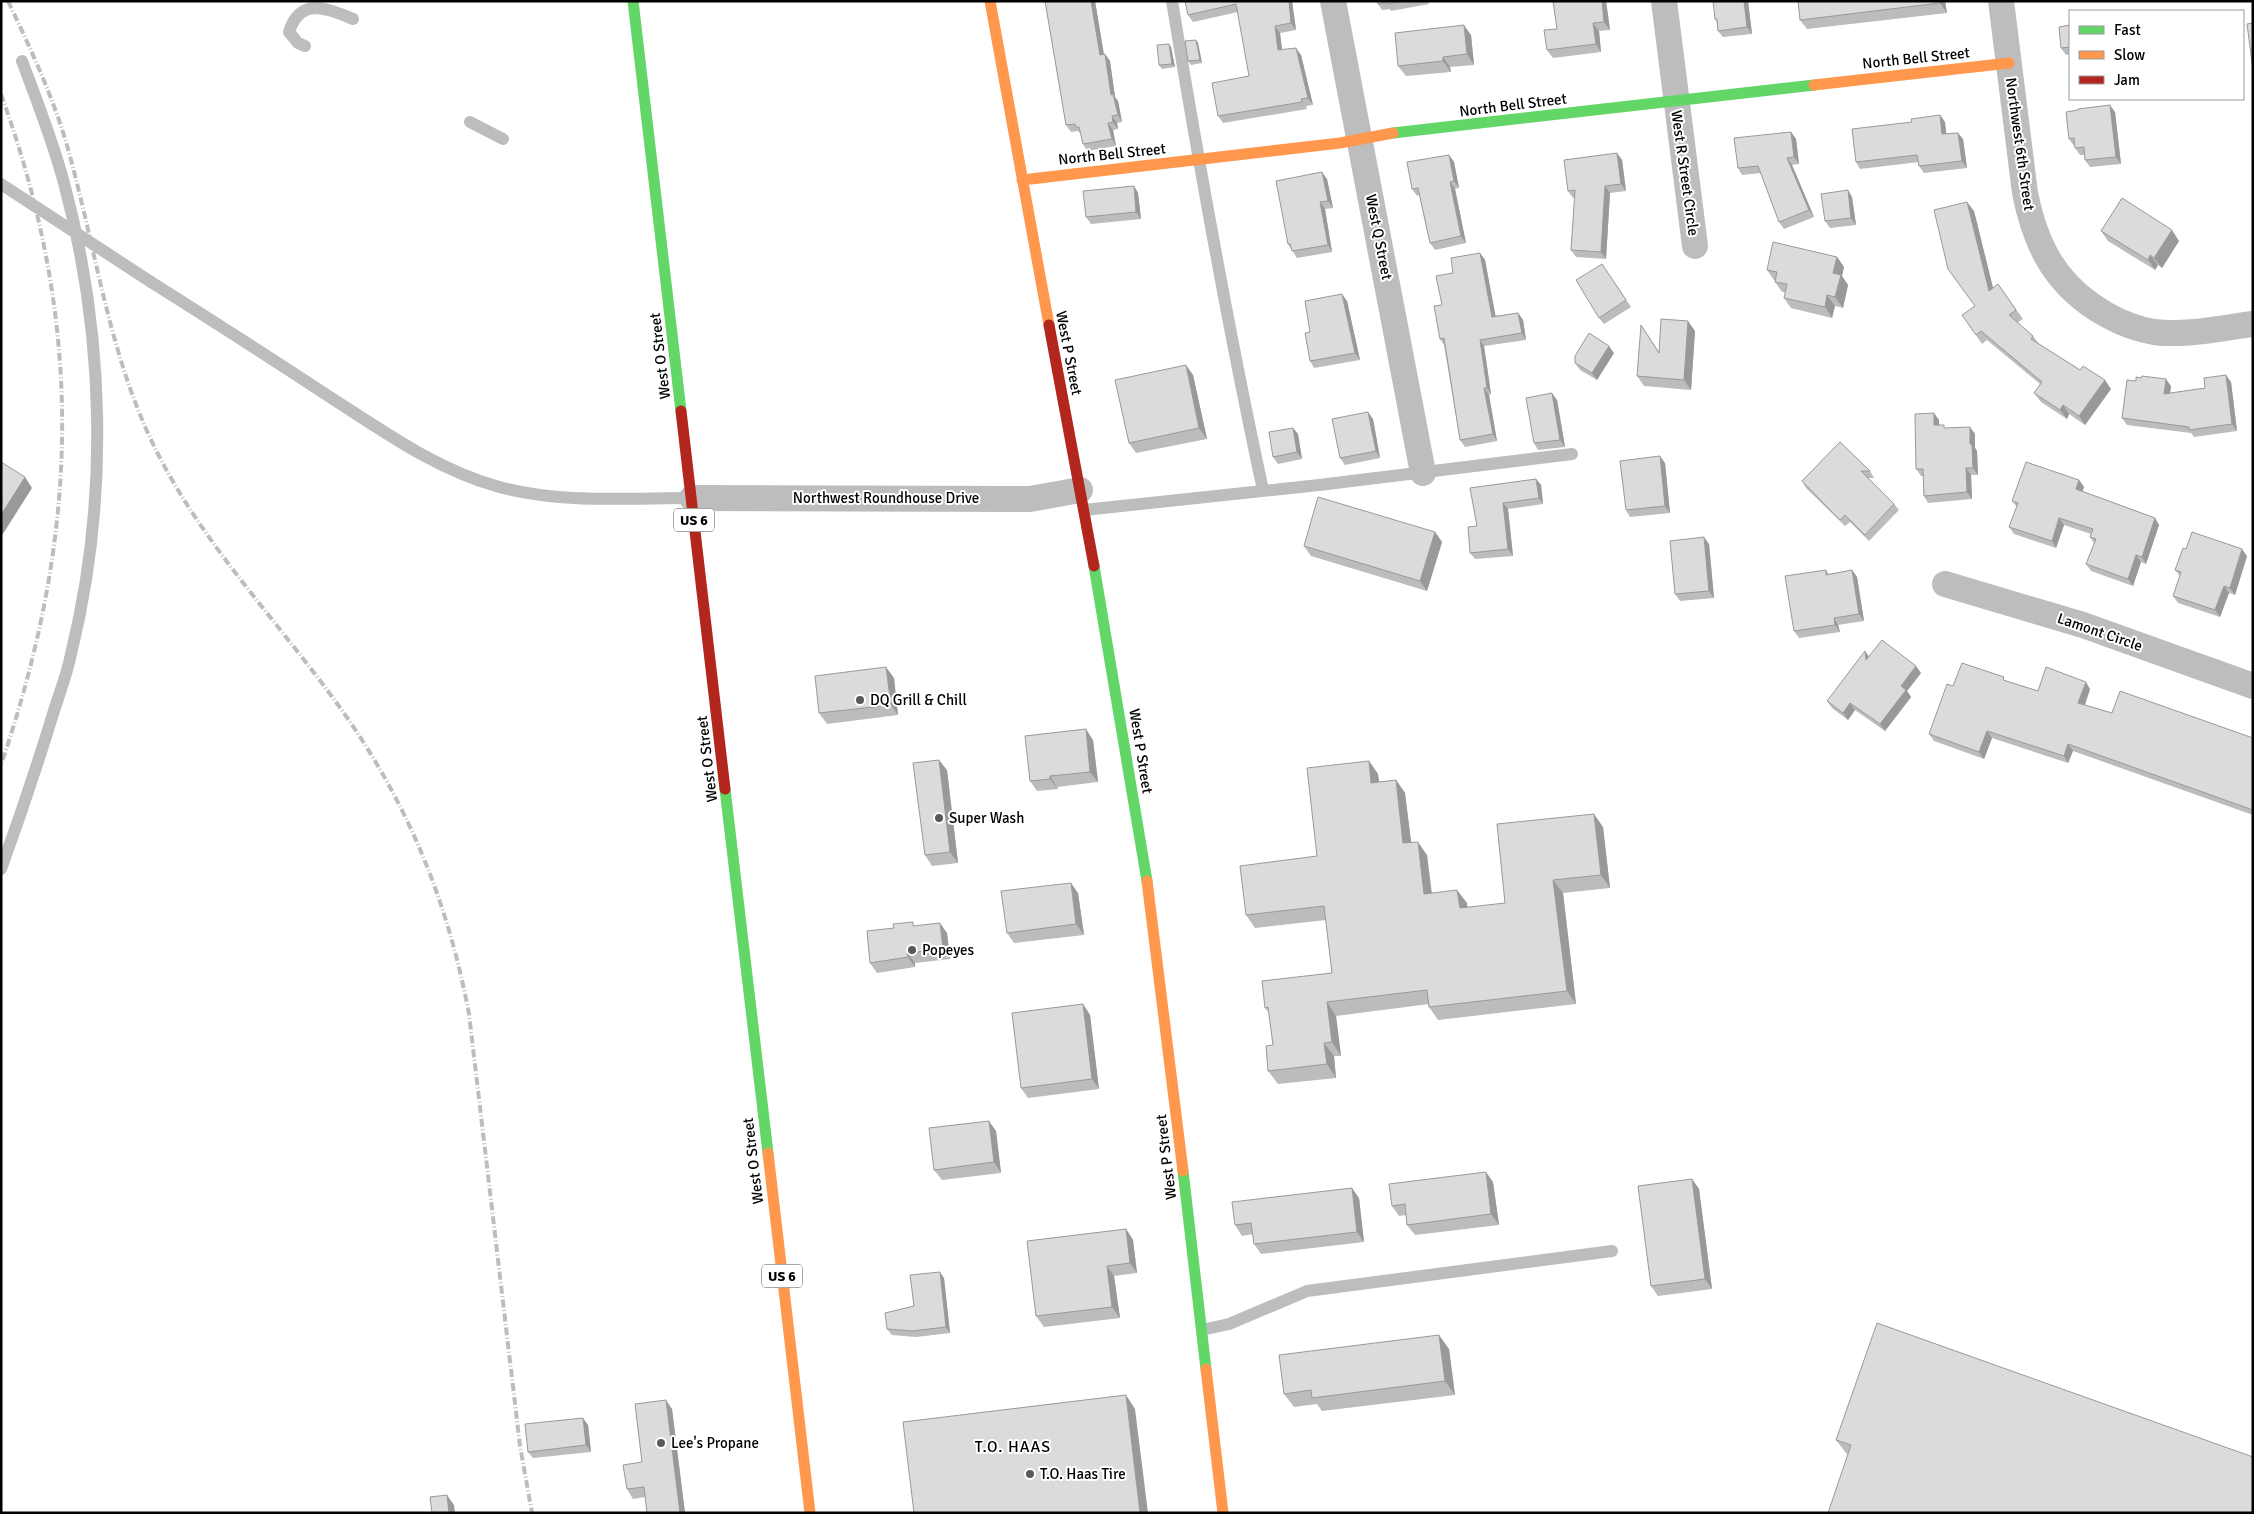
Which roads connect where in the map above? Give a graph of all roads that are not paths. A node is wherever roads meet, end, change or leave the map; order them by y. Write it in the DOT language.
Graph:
graph roads {
  1 [pos="633,1"];
  2 [pos="990,1"];
  3 [pos="1172,1"];
  4 [pos="1333,1"];
  5 [pos="1664,1"];
  6 [pos="2001,1"];
  7 [pos="353,19"];
  8 [pos="306,46"];
  9 [pos="22,61"];
  10 [pos="2009,63"];
  11 [pos="1676,100"];
  12 [pos="470,122"];
  13 [pos="503,139"];
  14 [pos="1360,139"];
  15 [pos="1199,159"];
  16 [pos="1022,180"];
  17 [pos="1,184"];
  18 [pos="1695,246"];
  19 [pos="2253,324"];
  20 [pos="1572,454"];
  21 [pos="1423,473"];
  22 [pos="1263,490"];
  23 [pos="692,498"];
  24 [pos="1082,500"];
  25 [pos="1945,584"];
  26 [pos="2253,686"];
  27 [pos="1,869"];
  28 [pos="1612,1251"];
  29 [pos="1202,1330"];
  30 [pos="810,1513"];
  31 [pos="1223,1513"];
  1 -- 23 [label="street, West O Street / US 6"];
  2 -- 16 [label="street, West P Street"];
  3 -- 15 [label="lane"];
  4 -- 14 [label="street, West Q Street"];
  5 -- 11 [label="street, West R Street Circle"];
  6 -- 10 [label="street, Northwest 6th Street"];
  7 -- 8 [label="lane"];
  9 -- 27 [label="lane"];
  10 -- 11 [label="street, North Bell Street"];
  10 -- 19 [label="street, Northwest 6th Street"];
  11 -- 14 [label="street, North Bell Street"];
  11 -- 18 [label="street, West R Street Circle"];
  12 -- 13 [label="lane"];
  14 -- 15 [label="street, North Bell Street"];
  14 -- 21 [label="street, West Q Street"];
  15 -- 16 [label="street, North Bell Street"];
  15 -- 22 [label="lane"];
  16 -- 24 [label="street, West P Street"];
  17 -- 23 [label="lane, bridge"];
  20 -- 21 [label="lane"];
  21 -- 22 [label="lane"];
  22 -- 24 [label="lane"];
  23 -- 24 [label="street, Northwest Roundhouse Drive"];
  23 -- 30 [label="street, West O Street / US 6"];
  24 -- 29 [label="street, West P Street"];
  25 -- 26 [label="street, Lamont Circle"];
  28 -- 29 [label="lane"];
  29 -- 31 [label="street, West P Street"];
}
